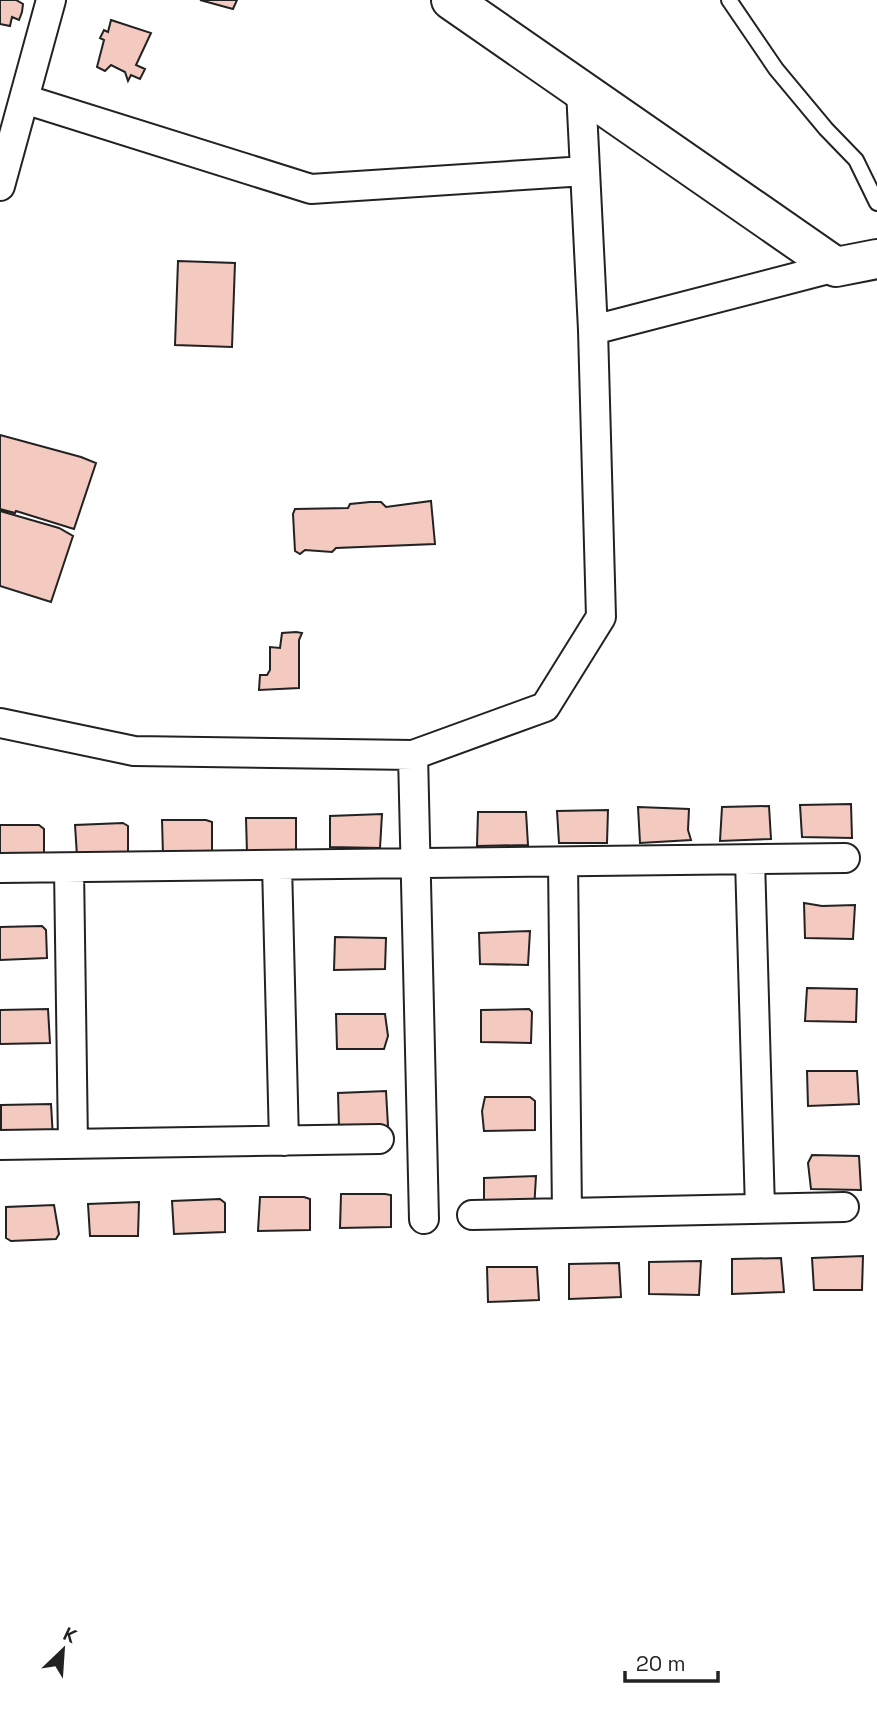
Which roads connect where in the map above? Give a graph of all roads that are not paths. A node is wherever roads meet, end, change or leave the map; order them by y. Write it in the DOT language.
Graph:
graph roads {
  1 [pos="51,0"];
  2 [pos="451,0"];
  3 [pos="729,0"];
  4 [pos="581,90"];
  5 [pos="24,99"];
  6 [pos="585,171"];
  7 [pos="0,186"];
  8 [pos="877,203"];
  9 [pos="877,259"];
  10 [pos="835,267"];
  11 [pos="593,330"];
  12 [pos="0,723"];
  13 [pos="413,755"];
  14 [pos="845,858"];
  15 [pos="750,860"];
  16 [pos="563,862"];
  17 [pos="416,864"];
  18 [pos="277,865"];
  19 [pos="0,868"];
  20 [pos="69,868"];
  21 [pos="379,1139"];
  22 [pos="284,1141"];
  23 [pos="74,1144"];
  24 [pos="0,1145"];
  25 [pos="844,1207"];
  26 [pos="760,1209"];
  27 [pos="567,1213"];
  28 [pos="472,1215"];
  29 [pos="424,1219"];
  1 -- 5 [label="street"];
  2 -- 4 [label="street"];
  3 -- 8 [label="lane"];
  4 -- 6 [label="street"];
  4 -- 10 [label="street"];
  5 -- 6 [label="street"];
  5 -- 7 [label="street"];
  6 -- 11 [label="street"];
  9 -- 10 [label="street"];
  10 -- 11 [label="street"];
  11 -- 13 [label="street"];
  12 -- 13 [label="street"];
  13 -- 17 [label="street"];
  14 -- 15 [label="street"];
  15 -- 16 [label="street"];
  15 -- 26 [label="street"];
  16 -- 17 [label="street"];
  16 -- 27 [label="street"];
  17 -- 18 [label="street"];
  17 -- 29 [label="street"];
  18 -- 20 [label="street"];
  18 -- 22 [label="street"];
  19 -- 20 [label="street"];
  20 -- 23 [label="street"];
  21 -- 22 [label="street"];
  22 -- 23 [label="street"];
  23 -- 24 [label="street"];
  25 -- 26 [label="street"];
  26 -- 27 [label="street"];
  27 -- 28 [label="street"];
}
